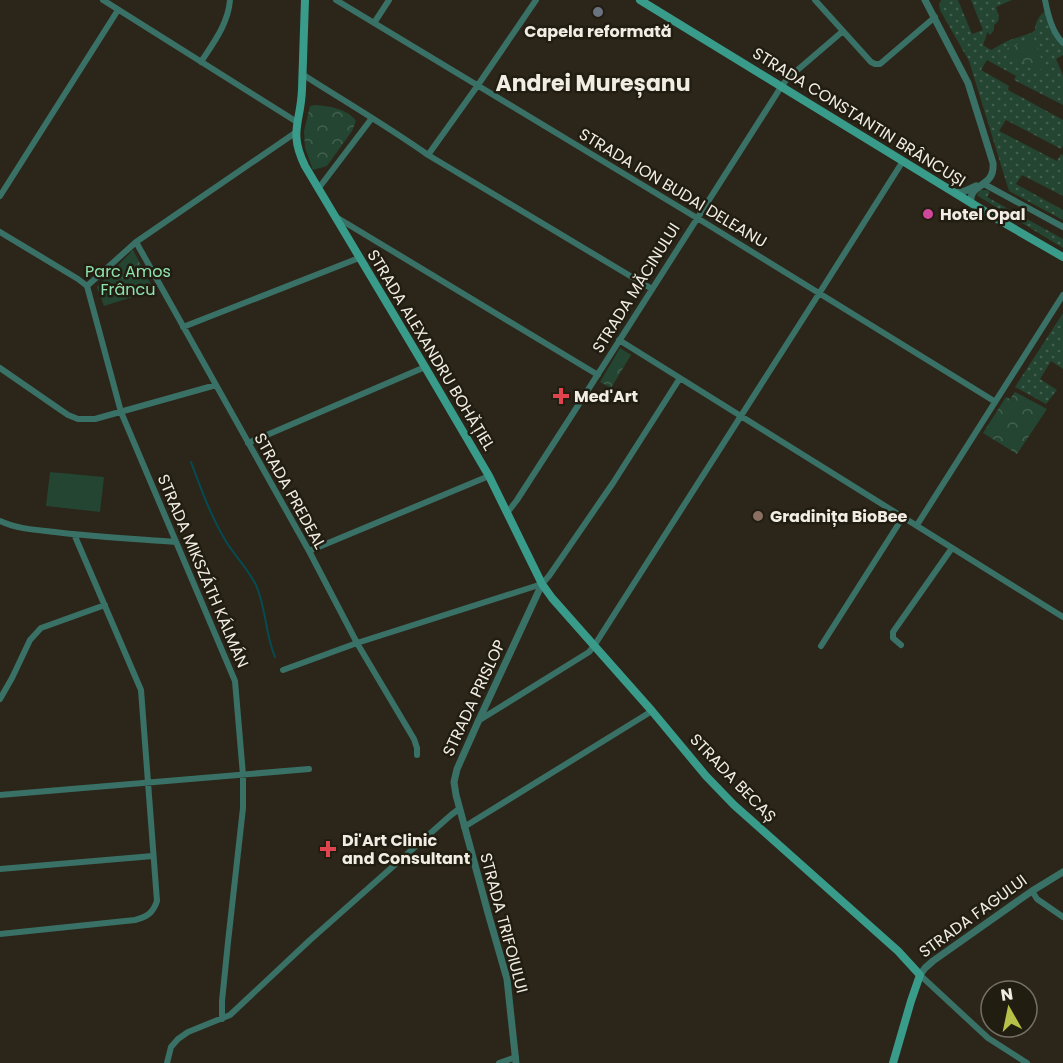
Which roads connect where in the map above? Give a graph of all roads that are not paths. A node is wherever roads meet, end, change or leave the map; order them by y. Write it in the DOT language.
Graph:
graph roads {
  1 [pos="103,0"];
  2 [pos="230,0"];
  3 [pos="305,0"];
  4 [pos="336,0"];
  5 [pos="389,0"];
  6 [pos="536,0"];
  7 [pos="640,0"];
  8 [pos="815,0"];
  9 [pos="925,0"];
  10 [pos="1045,0"];
  11 [pos="118,10"];
  12 [pos="934,17"];
  13 [pos="374,23"];
  14 [pos="843,31"];
  15 [pos="1060,36"];
  16 [pos="1063,43"];
  17 [pos="201,62"];
  18 [pos="302,74"];
  19 [pos="478,85"];
  20 [pos="781,87"];
  21 [pos="372,118"];
  22 [pos="297,122"];
  23 [pos="295,133"];
  24 [pos="428,154"];
  25 [pos="903,161"];
  26 [pos="984,184"];
  27 [pos="318,189"];
  28 [pos="955,193"];
  29 [pos="0,196"];
  30 [pos="971,202"];
  31 [pos="333,215"];
  32 [pos="697,218"];
  33 [pos="1063,227"];
  34 [pos="0,232"];
  35 [pos="136,242"];
  36 [pos="1063,257"];
  37 [pos="360,258"];
  38 [pos="87,286"];
  39 [pos="652,289"];
  40 [pos="820,293"];
  41 [pos="1063,295"];
  42 [pos="183,327"];
  43 [pos="619,340"];
  44 [pos="425,367"];
  45 [pos="0,368"];
  46 [pos="598,375"];
  47 [pos="680,378"];
  48 [pos="216,385"];
  49 [pos="994,401"];
  50 [pos="121,412"];
  51 [pos="741,416"];
  52 [pos="248,443"];
  53 [pos="489,476"];
  54 [pos="507,513"];
  55 [pos="903,518"];
  56 [pos="0,521"];
  57 [pos="916,525"];
  58 [pos="74,534"];
  59 [pos="176,542"];
  60 [pos="952,548"];
  61 [pos="309,551"];
  62 [pos="542,584"];
  63 [pos="105,605"];
  64 [pos="1063,617"];
  65 [pos="357,643"];
  66 [pos="901,645"];
  67 [pos="594,646"];
  68 [pos="821,646"];
  69 [pos="284,670"];
  70 [pos="0,699"];
  71 [pos="652,711"];
  72 [pos="477,722"];
  73 [pos="417,755"];
  74 [pos="309,769"];
  75 [pos="243,775"];
  76 [pos="148,783"];
  77 [pos="0,795"];
  78 [pos="459,809"];
  79 [pos="464,827"];
  80 [pos="153,856"];
  81 [pos="0,869"];
  82 [pos="1063,872"];
  83 [pos="1032,891"];
  84 [pos="1063,917"];
  85 [pos="0,934"];
  86 [pos="920,975"];
  87 [pos="222,1019"];
  88 [pos="516,1060"];
  89 [pos="167,1063"];
  90 [pos="500,1063"];
  91 [pos="893,1063"];
  92 [pos="1027,1063"];
  1 -- 11 [label="street"];
  2 -- 17 [label="street"];
  3 -- 18 [label="main road"];
  4 -- 13 [label="street, STRADA ION BUDAI DELEANU"];
  5 -- 13 [label="street"];
  6 -- 19 [label="street"];
  7 -- 20 [label="main road, STRADA CONSTANTIN BRÂNCUȘI"];
  8 -- 14 [label="street"];
  9 -- 12 [label="street"];
  10 -- 15 [label="street"];
  11 -- 17 [label="street"];
  11 -- 29 [label="street"];
  12 -- 14 [label="street"];
  12 -- 26 [label="street"];
  13 -- 19 [label="street, STRADA ION BUDAI DELEANU"];
  14 -- 20 [label="street, STRADA MĂCINULUI"];
  15 -- 16 [label="street"];
  17 -- 22 [label="street"];
  18 -- 21 [label="street"];
  18 -- 22 [label="main road"];
  19 -- 24 [label="street"];
  19 -- 32 [label="street, STRADA ION BUDAI DELEANU"];
  20 -- 25 [label="main road, STRADA CONSTANTIN BRÂNCUȘI"];
  20 -- 32 [label="street, STRADA MĂCINULUI"];
  21 -- 24 [label="street"];
  21 -- 27 [label="street"];
  22 -- 23 [label="main road"];
  23 -- 27 [label="main road, STRADA ALEXANDRU BOHĂȚIEL"];
  23 -- 35 [label="street"];
  24 -- 39 [label="street"];
  25 -- 28 [label="main road, STRADA CONSTANTIN BRÂNCUȘI"];
  25 -- 40 [label="street"];
  26 -- 28 [label="street"];
  26 -- 30 [label="street"];
  26 -- 33 [label="street"];
  27 -- 31 [label="main road, STRADA ALEXANDRU BOHĂȚIEL"];
  28 -- 30 [label="main road, STRADA CONSTANTIN BRÂNCUȘI"];
  30 -- 36 [label="main road, STRADA CONSTANTIN BRÂNCUȘI"];
  31 -- 37 [label="main road, STRADA ALEXANDRU BOHĂȚIEL"];
  31 -- 46 [label="street"];
  32 -- 39 [label="street, STRADA MĂCINULUI"];
  32 -- 40 [label="street, STRADA ION BUDAI DELEANU"];
  34 -- 38 [label="street"];
  35 -- 38 [label="street"];
  35 -- 42 [label="street, STRADA PREDEAL"];
  37 -- 42 [label="street"];
  37 -- 44 [label="main road, STRADA ALEXANDRU BOHĂȚIEL"];
  38 -- 50 [label="street, STRADA MIKSZÁTH KÁLMÁN"];
  39 -- 43 [label="street, STRADA MĂCINULUI"];
  40 -- 49 [label="street, STRADA ION BUDAI DELEANU"];
  40 -- 51 [label="street"];
  41 -- 49 [label="street"];
  42 -- 48 [label="street, STRADA PREDEAL"];
  43 -- 46 [label="street, STRADA MĂCINULUI"];
  43 -- 47 [label="street"];
  44 -- 52 [label="street"];
  44 -- 53 [label="main road, STRADA ALEXANDRU BOHĂȚIEL"];
  45 -- 50 [label="street"];
  46 -- 54 [label="street, STRADA MĂCINULUI"];
  47 -- 51 [label="street"];
  47 -- 62 [label="street"];
  48 -- 50 [label="street"];
  48 -- 52 [label="street, STRADA PREDEAL"];
  49 -- 57 [label="street"];
  50 -- 59 [label="street, STRADA MIKSZÁTH KÁLMÁN"];
  51 -- 55 [label="street"];
  51 -- 67 [label="street"];
  52 -- 61 [label="street, STRADA PREDEAL"];
  53 -- 54 [label="main road, STRADA ALEXANDRU BOHĂȚIEL"];
  53 -- 61 [label="street"];
  54 -- 62 [label="main road, STRADA ALEXANDRU BOHĂȚIEL"];
  55 -- 57 [label="street"];
  55 -- 68 [label="street"];
  56 -- 58 [label="street"];
  57 -- 60 [label="street"];
  58 -- 59 [label="street"];
  58 -- 63 [label="street"];
  59 -- 75 [label="street, STRADA MIKSZÁTH KÁLMÁN"];
  60 -- 64 [label="street"];
  60 -- 66 [label="street"];
  61 -- 65 [label="street, STRADA PREDEAL"];
  62 -- 65 [label="street"];
  62 -- 67 [label="main road, STRADA BECAȘ"];
  62 -- 72 [label="street, STRADA PRISLOP"];
  63 -- 70 [label="street"];
  63 -- 76 [label="street"];
  65 -- 69 [label="street"];
  65 -- 73 [label="street, STRADA PREDEAL"];
  67 -- 71 [label="main road, STRADA BECAȘ"];
  67 -- 72 [label="street"];
  71 -- 79 [label="street"];
  71 -- 86 [label="main road, STRADA BECAȘ"];
  72 -- 78 [label="street, STRADA PRISLOP"];
  74 -- 75 [label="street"];
  75 -- 76 [label="street"];
  75 -- 87 [label="street, STRADA MIKSZÁTH KÁLMÁN"];
  76 -- 77 [label="street"];
  76 -- 80 [label="street"];
  78 -- 79 [label="street, STRADA PRISLOP"];
  78 -- 87 [label="street"];
  79 -- 88 [label="street, STRADA TRIFOIULUI"];
  80 -- 81 [label="street"];
  80 -- 85 [label="street"];
  82 -- 83 [label="street, STRADA FAGULUI"];
  83 -- 84 [label="street"];
  83 -- 86 [label="street, STRADA FAGULUI"];
  86 -- 91 [label="main road, STRADA FAGULUI"];
  86 -- 92 [label="street"];
  87 -- 89 [label="street"];
  88 -- 90 [label="street"];
}
